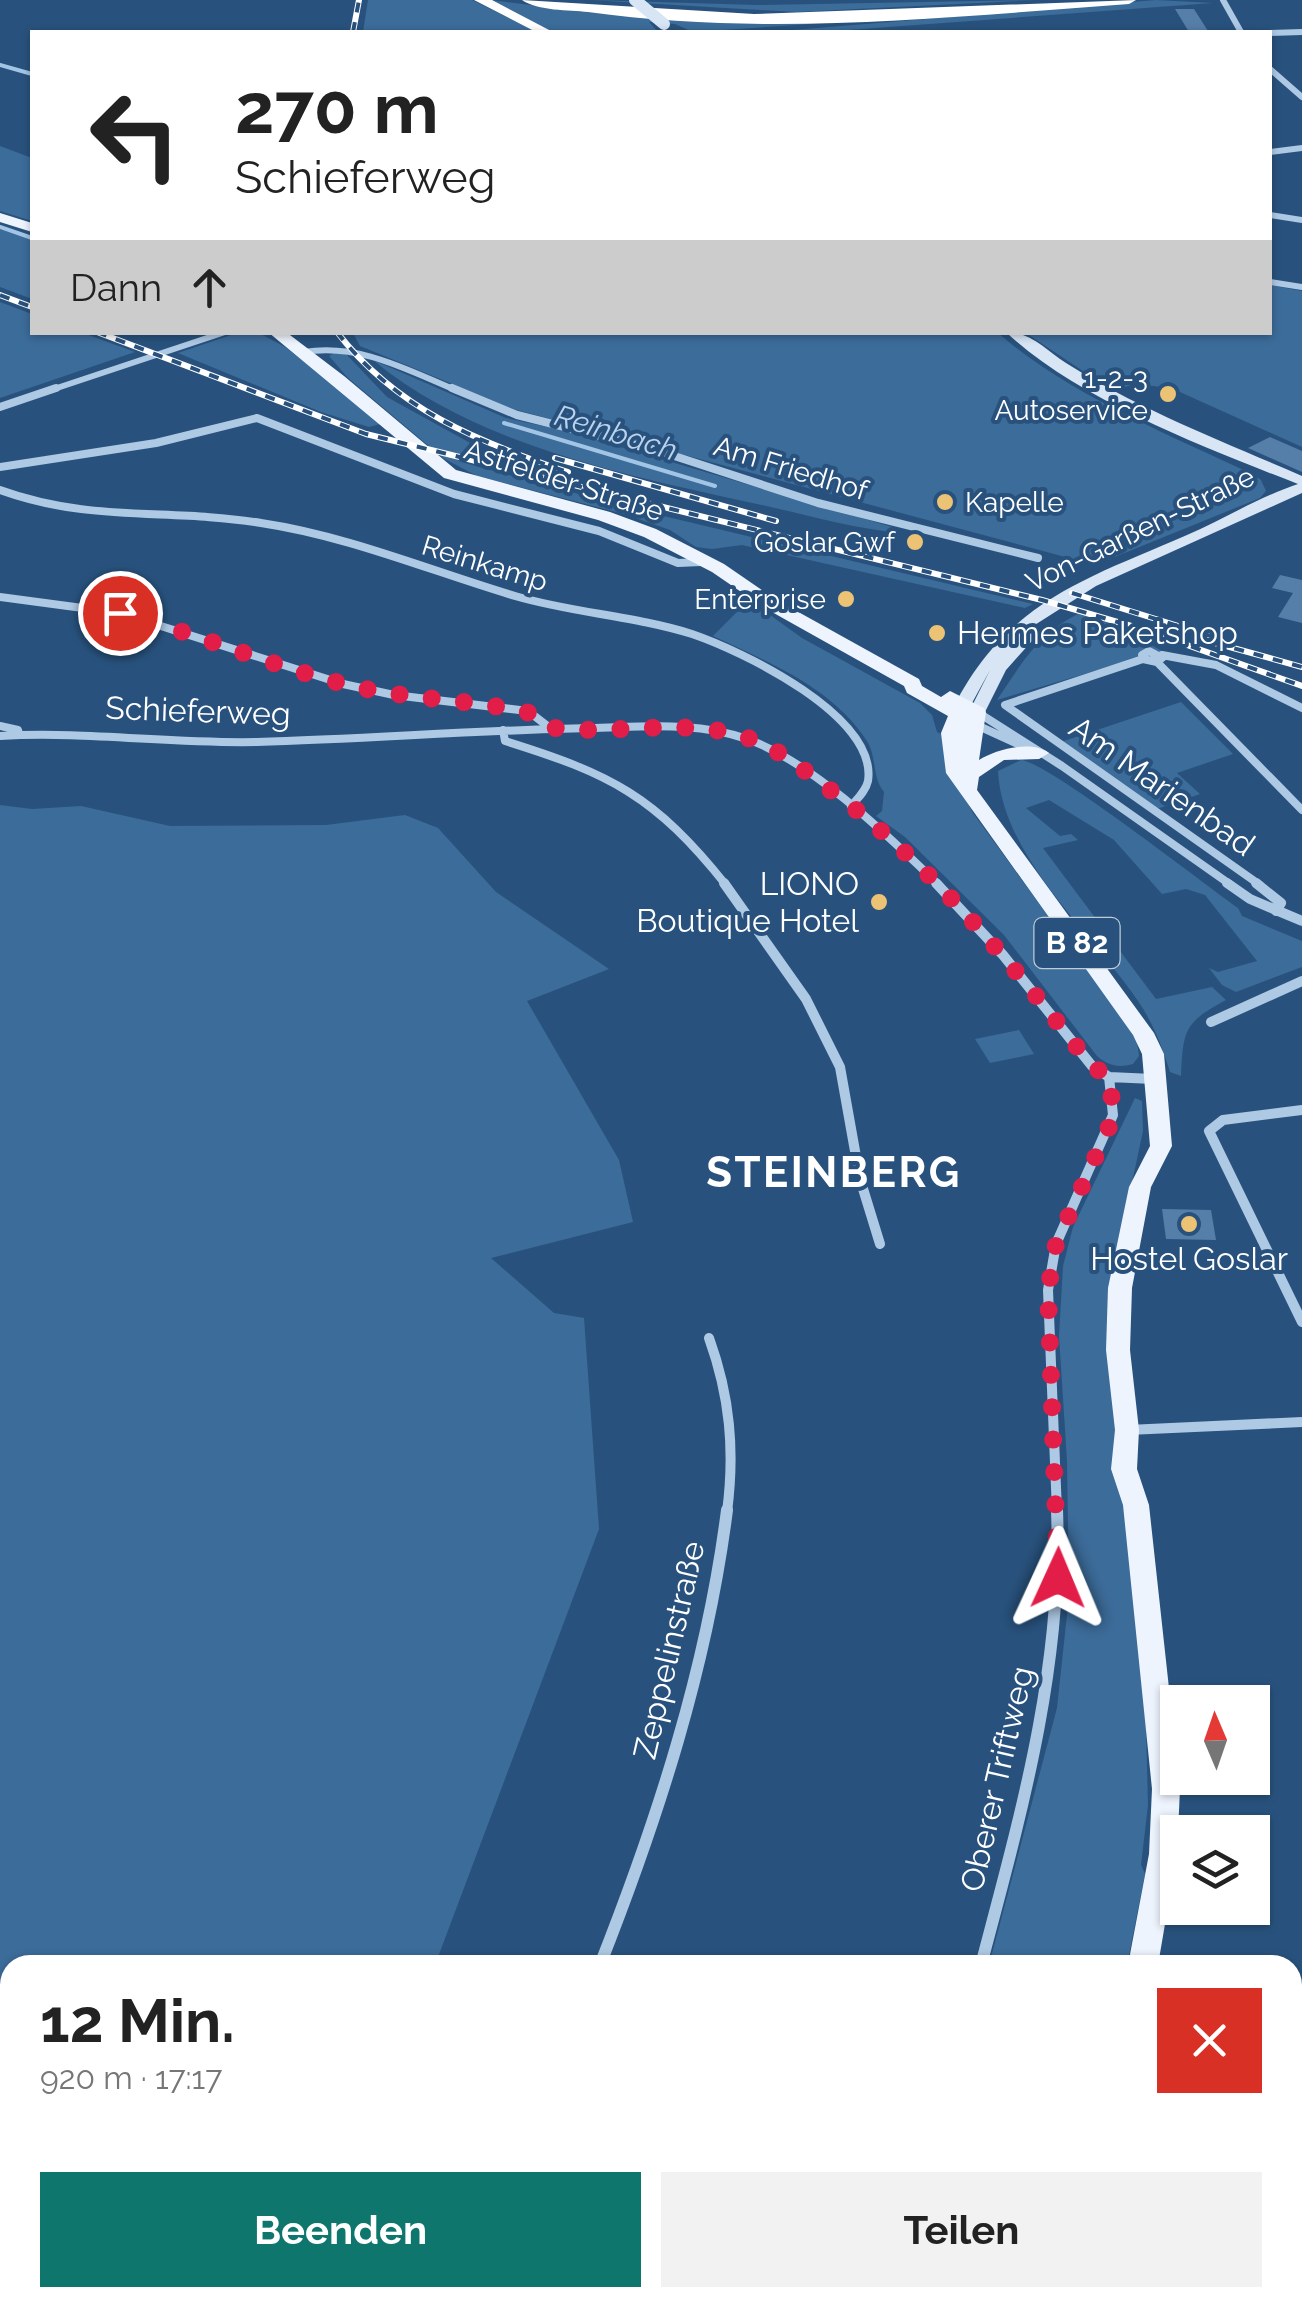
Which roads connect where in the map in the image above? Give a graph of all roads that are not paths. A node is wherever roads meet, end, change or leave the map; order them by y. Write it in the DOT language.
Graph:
graph roads {
  1 [pos="481,0"];
  2 [pos="529,0"];
  3 [pos="557,0"];
  4 [pos="635,0"];
  5 [pos="1068,0"];
  6 [pos="1129,0"];
  7 [pos="571,1"];
  8 [pos="1224,1"];
  9 [pos="950,13"];
  10 [pos="669,28"];
  11 [pos="542,30"];
  12 [pos="758,30"];
  13 [pos="1240,30"];
  14 [pos="1302,32"];
  15 [pos="1272,33"];
  16 [pos="1272,72"];
  17 [pos="1302,97"];
  18 [pos="1302,148"];
  19 [pos="1272,152"];
  20 [pos="1272,215"];
  21 [pos="0,218"];
  22 [pos="1302,220"];
  23 [pos="30,227"];
  24 [pos="1272,282"];
  25 [pos="1302,287"];
  26 [pos="215,335"];
  27 [pos="278,335"];
  28 [pos="1018,335"];
  29 [pos="304,352"];
  30 [pos="0,407"];
  31 [pos="0,467"];
  32 [pos="1301,489"];
  33 [pos="0,490"];
  34 [pos="1038,558"];
  35 [pos="701,562"];
  36 [pos="0,596"];
  37 [pos="1159,659"];
  38 [pos="1302,708"];
  39 [pos="968,713"];
  40 [pos="0,726"];
  41 [pos="551,728"];
  42 [pos="504,730"];
  43 [pos="19,735"];
  44 [pos="0,736"];
  45 [pos="1039,753"];
  46 [pos="970,782"];
  47 [pos="851,806"];
  48 [pos="1302,810"];
  49 [pos="1276,911"];
  50 [pos="1302,921"];
  51 [pos="1302,981"];
  52 [pos="1210,1022"];
  53 [pos="1109,1077"];
  54 [pos="1154,1079"];
  55 [pos="1302,1110"];
  56 [pos="880,1244"];
  57 [pos="1302,1322"];
  58 [pos="709,1338"];
  59 [pos="1302,1422"];
  60 [pos="1127,1430"];
  61 [pos="604,1955"];
  62 [pos="983,1955"];
  63 [pos="1144,1955"];
  1 -- 11 [label="highway"];
  2 -- 9 [label="highway"];
  3 -- 7 [label="highway"];
  4 -- 10 [label="main road, bridge"];
  5 -- 7 [label="highway"];
  6 -- 9 [label="highway"];
  8 -- 13 [label="street"];
  9 -- 12 [label="highway"];
  14 -- 15 [label="street"];
  16 -- 17 [label="street"];
  18 -- 19 [label="street"];
  20 -- 22 [label="street"];
  21 -- 23 [label="main road"];
  24 -- 25 [label="street"];
  26 -- 30 [label="street"];
  27 -- 29 [label="main road, Astfelder Straße"];
  28 -- 32 [label="main road"];
  29 -- 34 [label="street, Am Friedhof"];
  29 -- 35 [label="main road, Astfelder Straße"];
  31 -- 35 [label="street"];
  32 -- 39 [label="main road, Von-Garßen-Straße"];
  33 -- 47 [label="street, Reinkamp"];
  35 -- 39 [label="main road, Astfelder Straße"];
  36 -- 41 [label="street"];
  37 -- 38 [label="street"];
  37 -- 48 [label="street"];
  37 -- 49 [label="street, Am Marienbad"];
  39 -- 45 [label="street, Astfelder Straße"];
  39 -- 46 [label="main road, Von-Garßen-Straße"];
  40 -- 43 [label="street"];
  41 -- 42 [label="street, Schieferweg"];
  41 -- 47 [label="street, Schieferweg"];
  42 -- 43 [label="street, Schieferweg"];
  42 -- 56 [label="street"];
  43 -- 44 [label="street, Schieferweg"];
  45 -- 46 [label="main road"];
  45 -- 49 [label="street, Astfelder Straße"];
  46 -- 54 [label="main road, B 82"];
  47 -- 53 [label="street, Schieferweg"];
  49 -- 50 [label="street, Astfelder Straße"];
  51 -- 52 [label="street"];
  53 -- 54 [label="street"];
  53 -- 62 [label="street, Oberer Triftweg"];
  54 -- 60 [label="main road, B 82"];
  55 -- 57 [label="street"];
  58 -- 61 [label="street, Zeppelinstraße"];
  59 -- 60 [label="street"];
  60 -- 63 [label="main road, B 82"];
}
